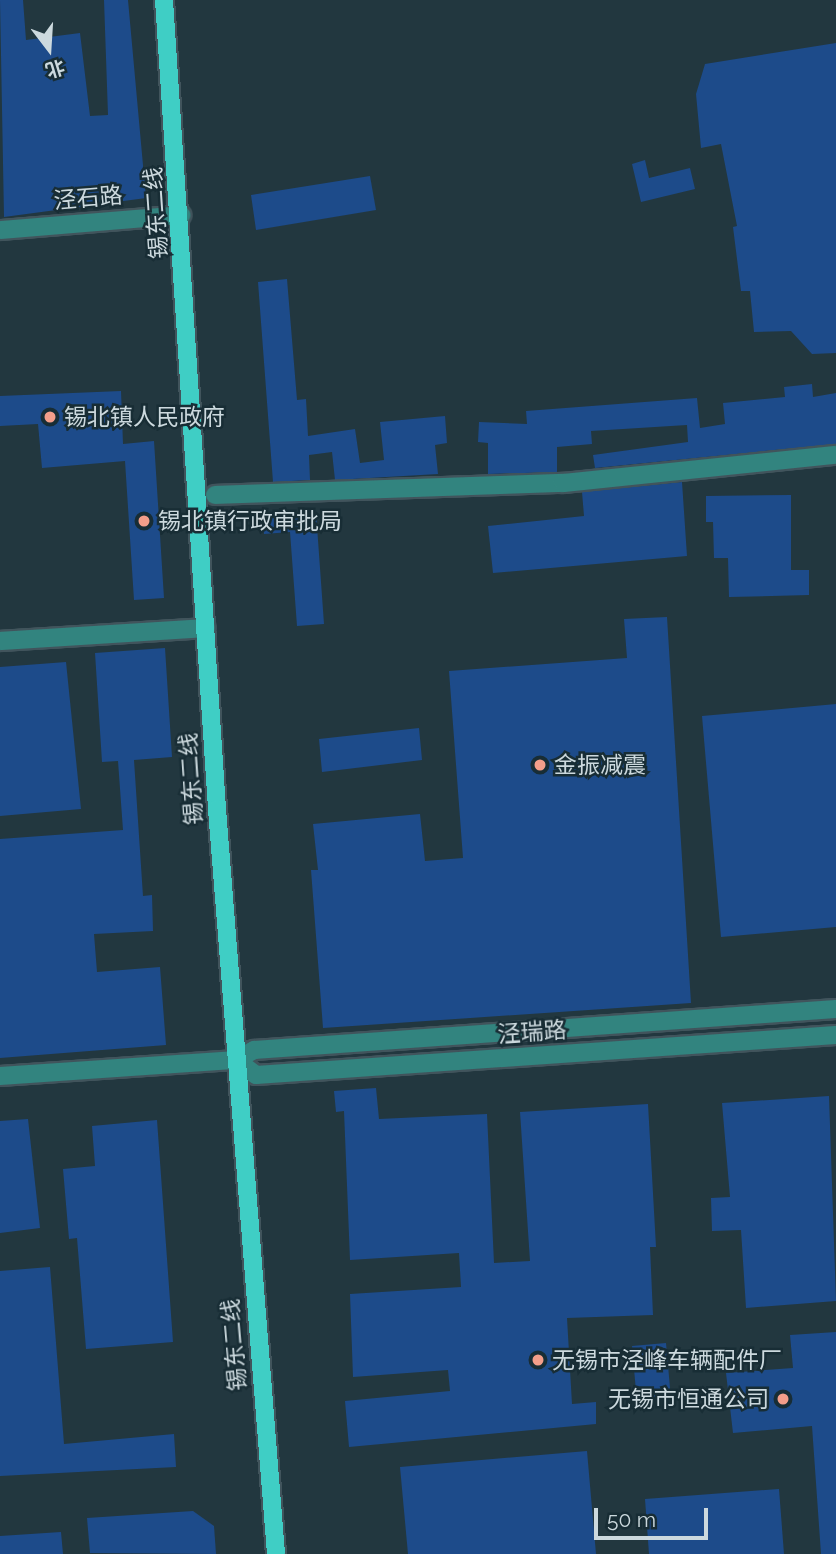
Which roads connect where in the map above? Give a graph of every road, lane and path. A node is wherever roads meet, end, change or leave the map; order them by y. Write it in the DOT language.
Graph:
graph roads {
  1 [pos="164,0"];
  2 [pos="181,215"];
  3 [pos="0,230"];
  4 [pos="836,455"];
  5 [pos="215,495"];
  6 [pos="206,628"];
  7 [pos="0,641"];
  8 [pos="836,1009"];
  9 [pos="836,1035"];
  10 [pos="236,1060"];
  11 [pos="0,1076"];
  12 [pos="276,1554"];
  1 -- 2 [label="main road, 锡东二线"];
  2 -- 3 [label="street, 泾石路"];
  2 -- 6 [label="main road, 锡东二线"];
  4 -- 5 [label="street"];
  6 -- 7 [label="street"];
  6 -- 10 [label="main road, 锡东二线"];
  8 -- 10 [label="street, 泾瑞路"];
  9 -- 10 [label="street, 泾瑞路"];
  10 -- 11 [label="street, 泾瑞路"];
  10 -- 12 [label="main road, 锡东二线"];
}
